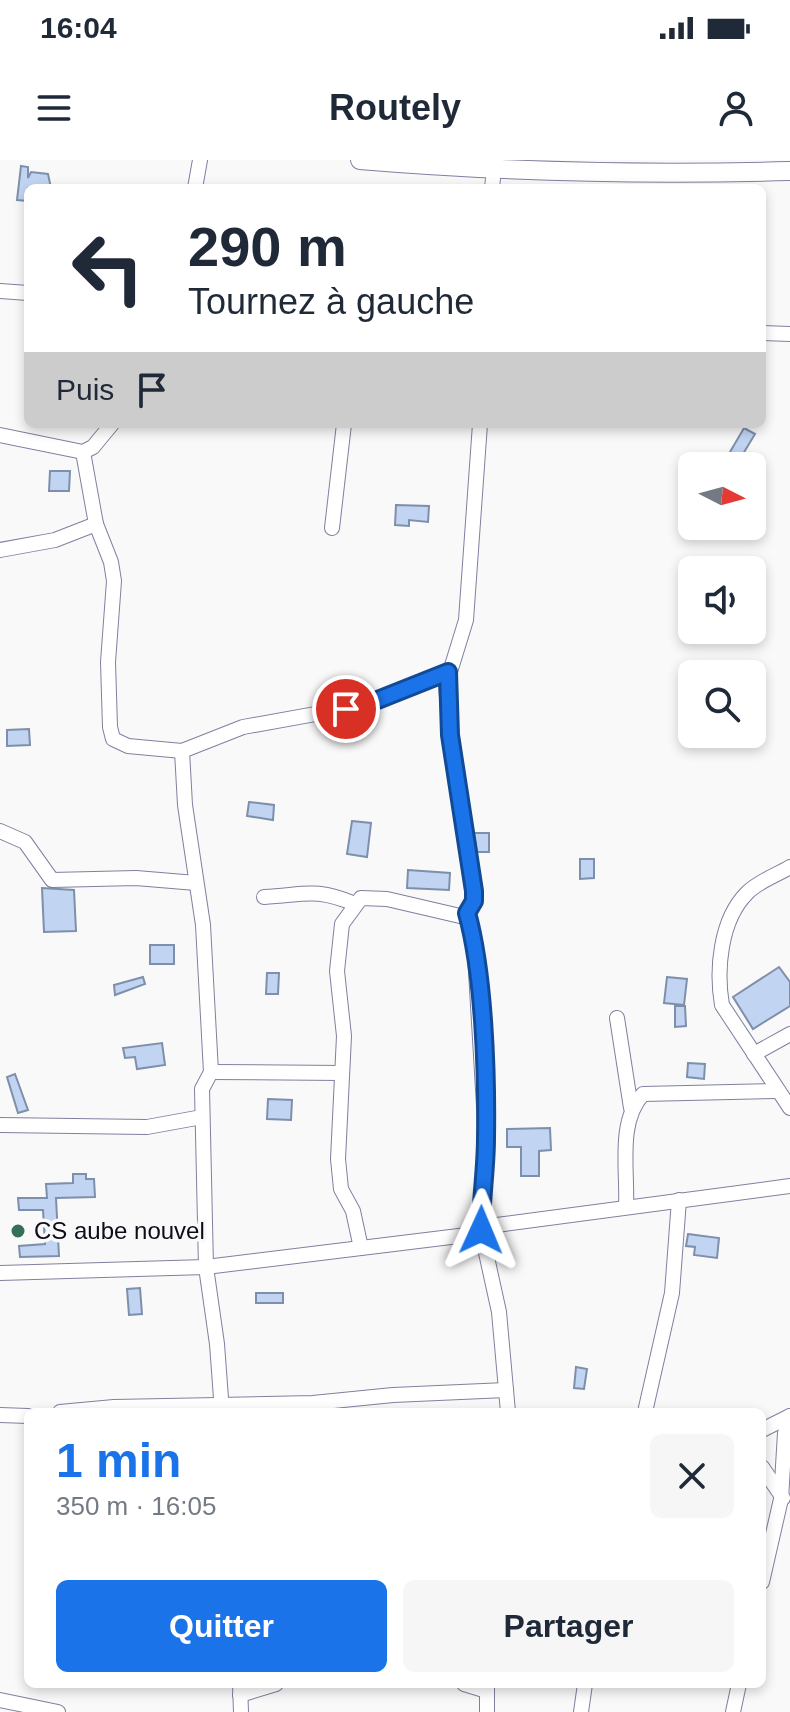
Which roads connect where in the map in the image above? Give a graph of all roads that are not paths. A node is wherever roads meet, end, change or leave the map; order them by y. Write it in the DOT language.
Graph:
graph roads {
  1 [pos="200,160"];
  2 [pos="360,160"];
  3 [pos="672,167"];
  4 [pos="494,169"];
  5 [pos="790,171"];
  6 [pos="196,184"];
  7 [pos="492,184"];
  8 [pos="0,291"];
  9 [pos="24,293"];
  10 [pos="766,333"];
  11 [pos="790,334"];
  12 [pos="109,428"];
  13 [pos="344,428"];
  14 [pos="480,428"];
  15 [pos="0,435"];
  16 [pos="83,452"];
  17 [pos="96,524"];
  18 [pos="332,528"];
  19 [pos="0,550"];
  20 [pos="448,672"];
  21 [pos="182,751"];
  22 [pos="0,831"];
  23 [pos="790,867"];
  24 [pos="196,883"];
  25 [pos="264,897"];
  26 [pos="355,904"];
  27 [pos="467,913"];
  28 [pos="617,1018"];
  29 [pos="790,1034"];
  30 [pos="754,1054"];
  31 [pos="211,1072"];
  32 [pos="342,1073"];
  33 [pos="777,1091"];
  34 [pos="631,1108"];
  35 [pos="790,1108"];
  36 [pos="202,1117"];
  37 [pos="0,1125"];
  38 [pos="790,1186"];
  39 [pos="679,1200"];
  40 [pos="626,1207"];
  41 [pos="481,1230"];
  42 [pos="361,1248"];
  43 [pos="206,1267"];
  44 [pos="0,1273"];
  45 [pos="506,1390"];
  46 [pos="222,1407"];
  47 [pos="190,1408"];
  48 [pos="508,1408"];
  49 [pos="646,1408"];
  50 [pos="0,1415"];
  51 [pos="24,1416"];
  52 [pos="790,1416"];
  53 [pos="766,1428"];
  54 [pos="766,1472"];
  55 [pos="786,1495"];
  56 [pos="766,1568"];
  57 [pos="487,1688"];
  58 [pos="584,1688"];
  59 [pos="738,1688"];
  60 [pos="240,1690"];
  61 [pos="0,1700"];
  62 [pos="58,1712"];
  63 [pos="241,1712"];
  64 [pos="487,1712"];
  65 [pos="581,1712"];
  66 [pos="733,1712"];
  1 -- 6 [label="street"];
  2 -- 4 [label="street"];
  3 -- 4 [label="street"];
  3 -- 5 [label="street"];
  4 -- 7 [label="street"];
  8 -- 9 [label="street"];
  10 -- 11 [label="street"];
  12 -- 16 [label="street"];
  13 -- 18 [label="street"];
  14 -- 20 [label="street"];
  15 -- 16 [label="street"];
  16 -- 17 [label="street"];
  17 -- 19 [label="street"];
  17 -- 21 [label="street"];
  20 -- 21 [label="street"];
  20 -- 27 [label="street"];
  21 -- 24 [label="street"];
  22 -- 24 [label="street"];
  23 -- 30 [label="street"];
  24 -- 31 [label="street"];
  25 -- 26 [label="street"];
  26 -- 27 [label="street"];
  26 -- 32 [label="street"];
  27 -- 41 [label="street"];
  28 -- 34 [label="street"];
  29 -- 30 [label="street"];
  30 -- 33 [label="street"];
  31 -- 32 [label="street"];
  31 -- 36 [label="street"];
  32 -- 42 [label="street"];
  33 -- 34 [label="street"];
  33 -- 35 [label="street"];
  34 -- 40 [label="street"];
  36 -- 37 [label="street"];
  36 -- 43 [label="street"];
  38 -- 39 [label="street"];
  39 -- 40 [label="street"];
  39 -- 49 [label="street"];
  40 -- 41 [label="street"];
  41 -- 42 [label="street"];
  41 -- 45 [label="street"];
  42 -- 43 [label="street"];
  43 -- 44 [label="street"];
  43 -- 46 [label="street"];
  45 -- 46 [label="street"];
  45 -- 48 [label="street"];
  46 -- 47 [label="street"];
  50 -- 51 [label="street"];
  52 -- 53 [label="street"];
  52 -- 55 [label="street"];
  54 -- 55 [label="street"];
  55 -- 56 [label="street"];
  57 -- 64 [label="street"];
  58 -- 65 [label="street"];
  59 -- 66 [label="street"];
  60 -- 63 [label="street"];
  61 -- 62 [label="street"];
}
